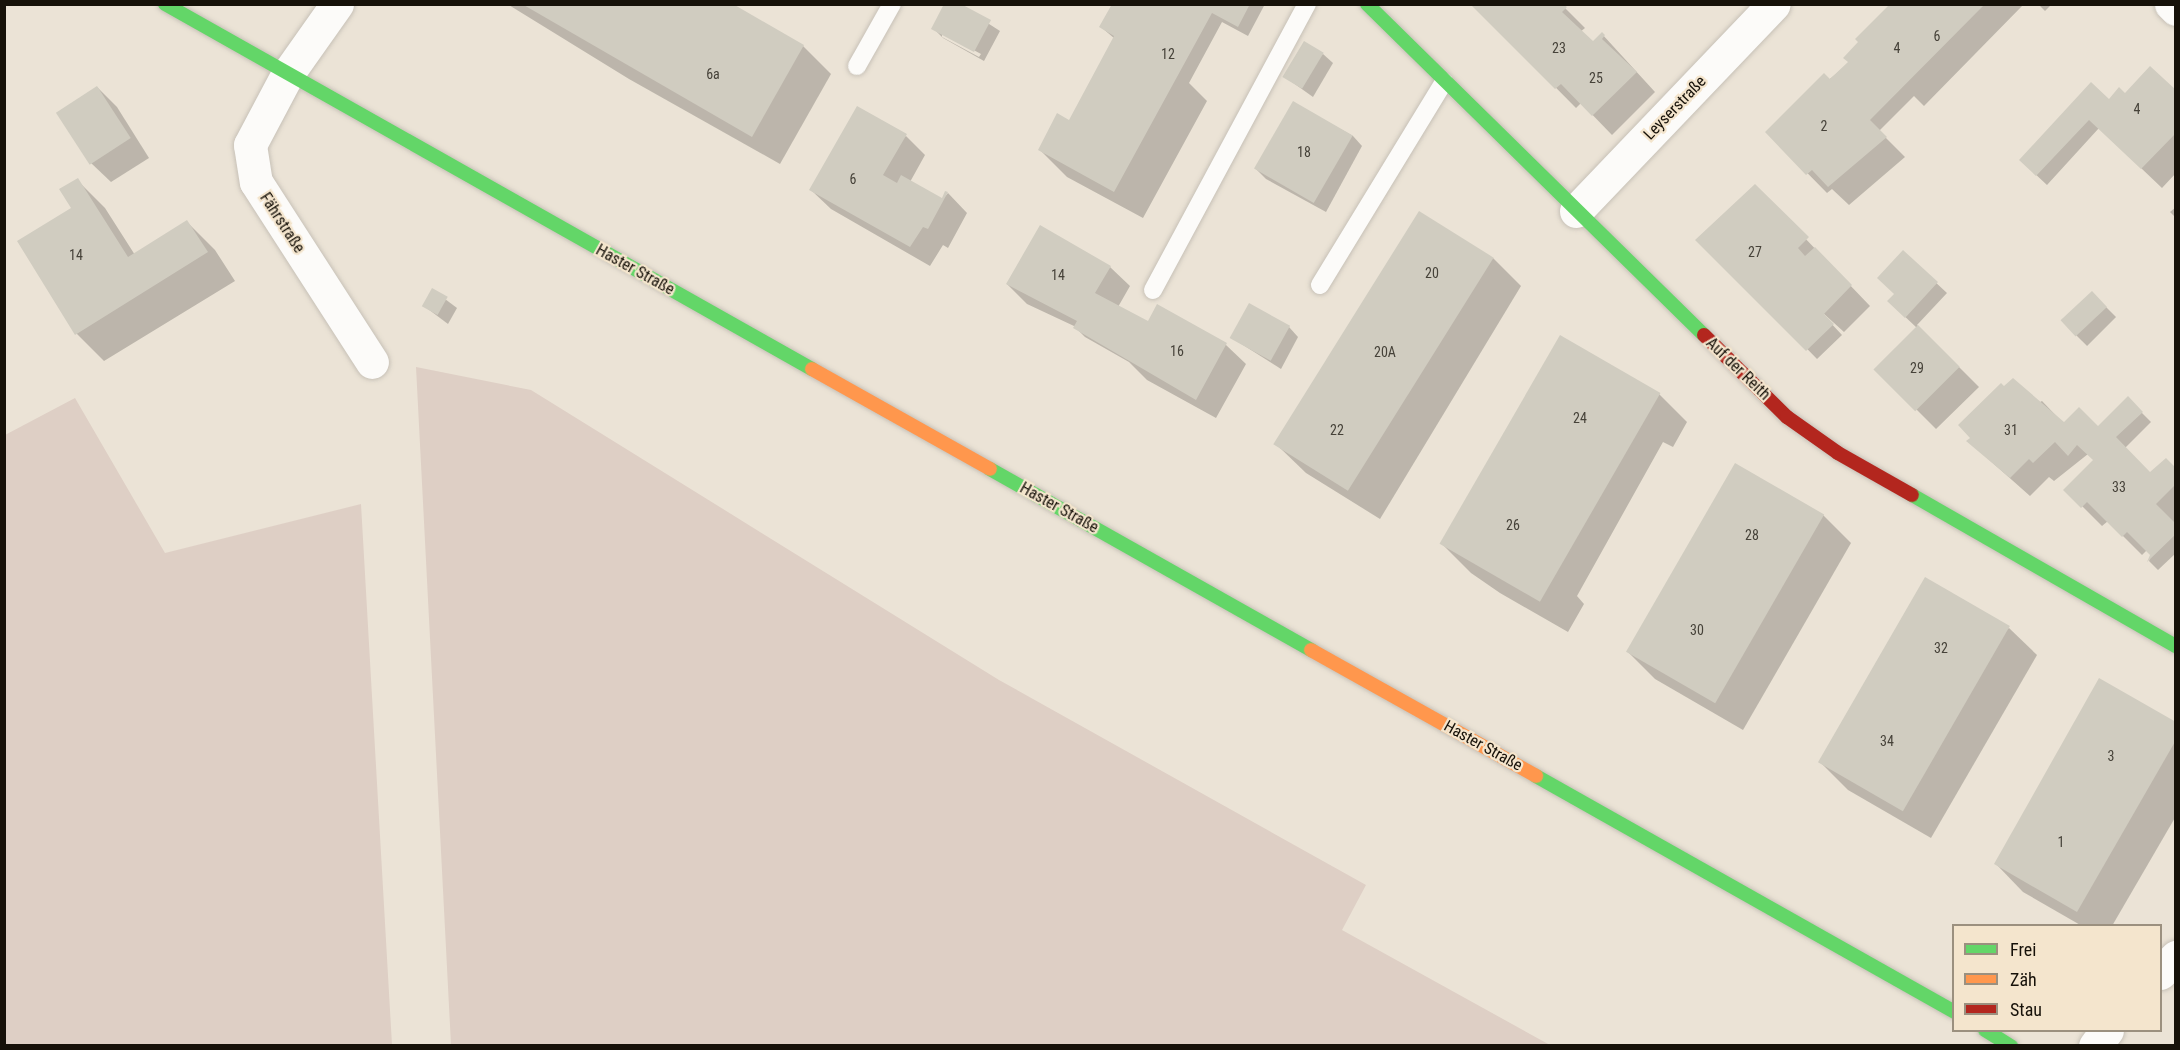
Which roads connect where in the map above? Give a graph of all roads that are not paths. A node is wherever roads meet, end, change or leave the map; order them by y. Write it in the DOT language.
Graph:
graph roads {
  1 [pos="165,4"];
  2 [pos="337,4"];
  3 [pos="892,4"];
  4 [pos="1307,4"];
  5 [pos="1367,4"];
  6 [pos="1774,4"];
  7 [pos="2171,4"];
  8 [pos="2175,9"];
  9 [pos="857,66"];
  10 [pos="287,75"];
  11 [pos="1444,82"];
  12 [pos="1576,211"];
  13 [pos="1320,285"];
  14 [pos="1152,290"];
  15 [pos="372,362"];
  16 [pos="2175,646"];
  17 [pos="2175,957"];
  18 [pos="2162,971"];
  19 [pos="1952,1011"];
  20 [pos="1988,1032"];
  21 [pos="2106,1032"];
  22 [pos="2012,1046"];
  23 [pos="2095,1046"];
  1 -- 10 [label="main road, Haster Straße"];
  2 -- 10 [label="street, Fährstraße"];
  3 -- 9 [label="lane"];
  4 -- 14 [label="lane"];
  5 -- 11 [label="main road, Auf der Reith"];
  6 -- 12 [label="street, Leyserstraße"];
  7 -- 8 [label="street"];
  10 -- 15 [label="street, Fährstraße"];
  10 -- 19 [label="main road, Haster Straße"];
  11 -- 12 [label="main road, Auf der Reith"];
  11 -- 13 [label="lane"];
  12 -- 16 [label="main road, Auf der Reith"];
  17 -- 18 [label="street"];
  20 -- 22 [label="main road"];
  21 -- 23 [label="street"];
}
